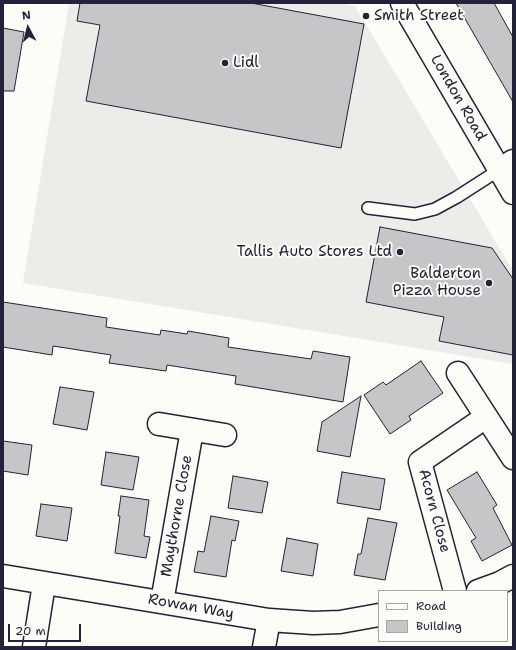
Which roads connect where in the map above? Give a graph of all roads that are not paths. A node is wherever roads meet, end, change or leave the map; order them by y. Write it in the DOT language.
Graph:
graph roads {
  1 [pos="402,3"];
  2 [pos="506,165"];
  3 [pos="513,193"];
  4 [pos="368,208"];
  5 [pos="458,372"];
  6 [pos="486,417"];
  7 [pos="158,424"];
  8 [pos="192,430"];
  9 [pos="225,435"];
  10 [pos="513,458"];
  11 [pos="3,576"];
  12 [pos="513,576"];
  13 [pos="44,584"];
  14 [pos="456,590"];
  15 [pos="481,590"];
  16 [pos="162,602"];
  17 [pos="378,615"];
  18 [pos="269,620"];
  19 [pos="34,647"];
  20 [pos="264,647"];
  1 -- 2 [label="street, London Road"];
  2 -- 3 [label="street, London Road"];
  2 -- 4 [label="lane"];
  5 -- 6 [label="street"];
  6 -- 10 [label="street"];
  6 -- 14 [label="street, Acorn Close"];
  7 -- 8 [label="street"];
  8 -- 9 [label="street"];
  8 -- 16 [label="street, Maythorne Close"];
  11 -- 13 [label="street, Rowan Way"];
  12 -- 15 [label="street"];
  13 -- 16 [label="street, Rowan Way"];
  13 -- 19 [label="street"];
  16 -- 18 [label="street, Rowan Way"];
  17 -- 18 [label="street, Rowan Way"];
  18 -- 20 [label="street"];
}
